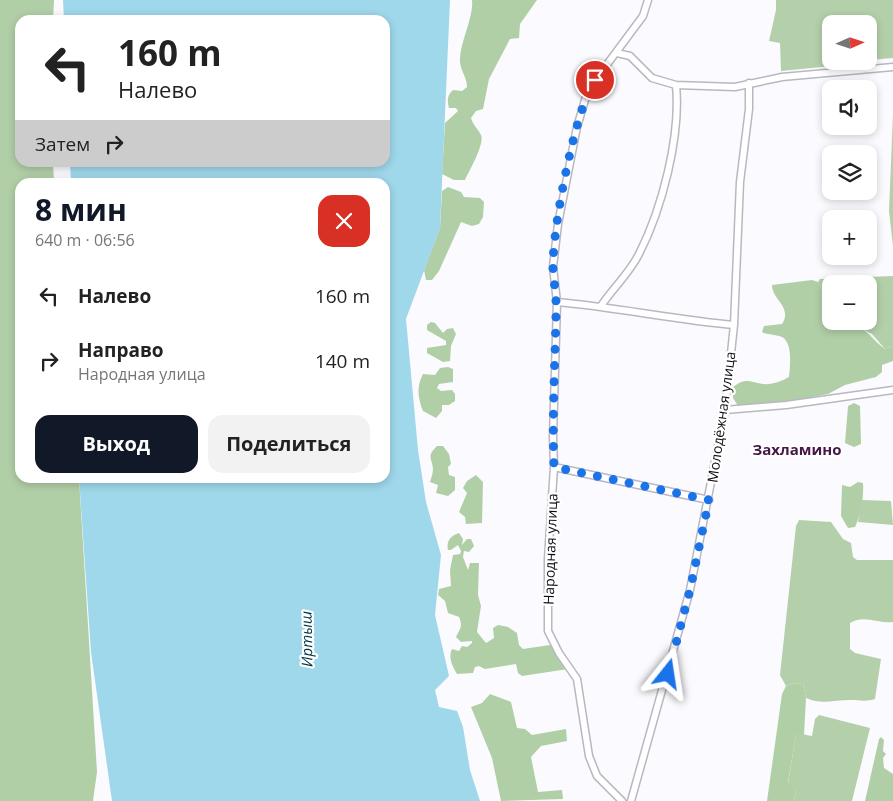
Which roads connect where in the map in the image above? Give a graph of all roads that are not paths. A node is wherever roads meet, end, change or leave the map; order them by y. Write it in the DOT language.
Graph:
graph roads {
  1 [pos="648,0"];
  2 [pos="617,53"];
  3 [pos="893,67"];
  4 [pos="749,83"];
  5 [pos="676,85"];
  6 [pos="557,302"];
  7 [pos="601,306"];
  8 [pos="734,324"];
  9 [pos="893,390"];
  10 [pos="724,410"];
  11 [pos="554,467"];
  12 [pos="709,500"];
  13 [pos="622,801"];
  14 [pos="631,801"];
  1 -- 2 [label="street, Народная улица"];
  2 -- 5 [label="street"];
  2 -- 6 [label="street, Народная улица"];
  3 -- 4 [label="street"];
  4 -- 5 [label="street"];
  4 -- 8 [label="street, Молодёжная улица"];
  5 -- 7 [label="street"];
  6 -- 7 [label="street"];
  6 -- 11 [label="street, Народная улица"];
  7 -- 8 [label="street"];
  8 -- 10 [label="street, Молодёжная улица"];
  9 -- 10 [label="street"];
  10 -- 12 [label="street, Молодёжная улица"];
  11 -- 12 [label="street"];
  11 -- 13 [label="street, Народная улица"];
  12 -- 14 [label="street, Молодёжная улица"];
}
